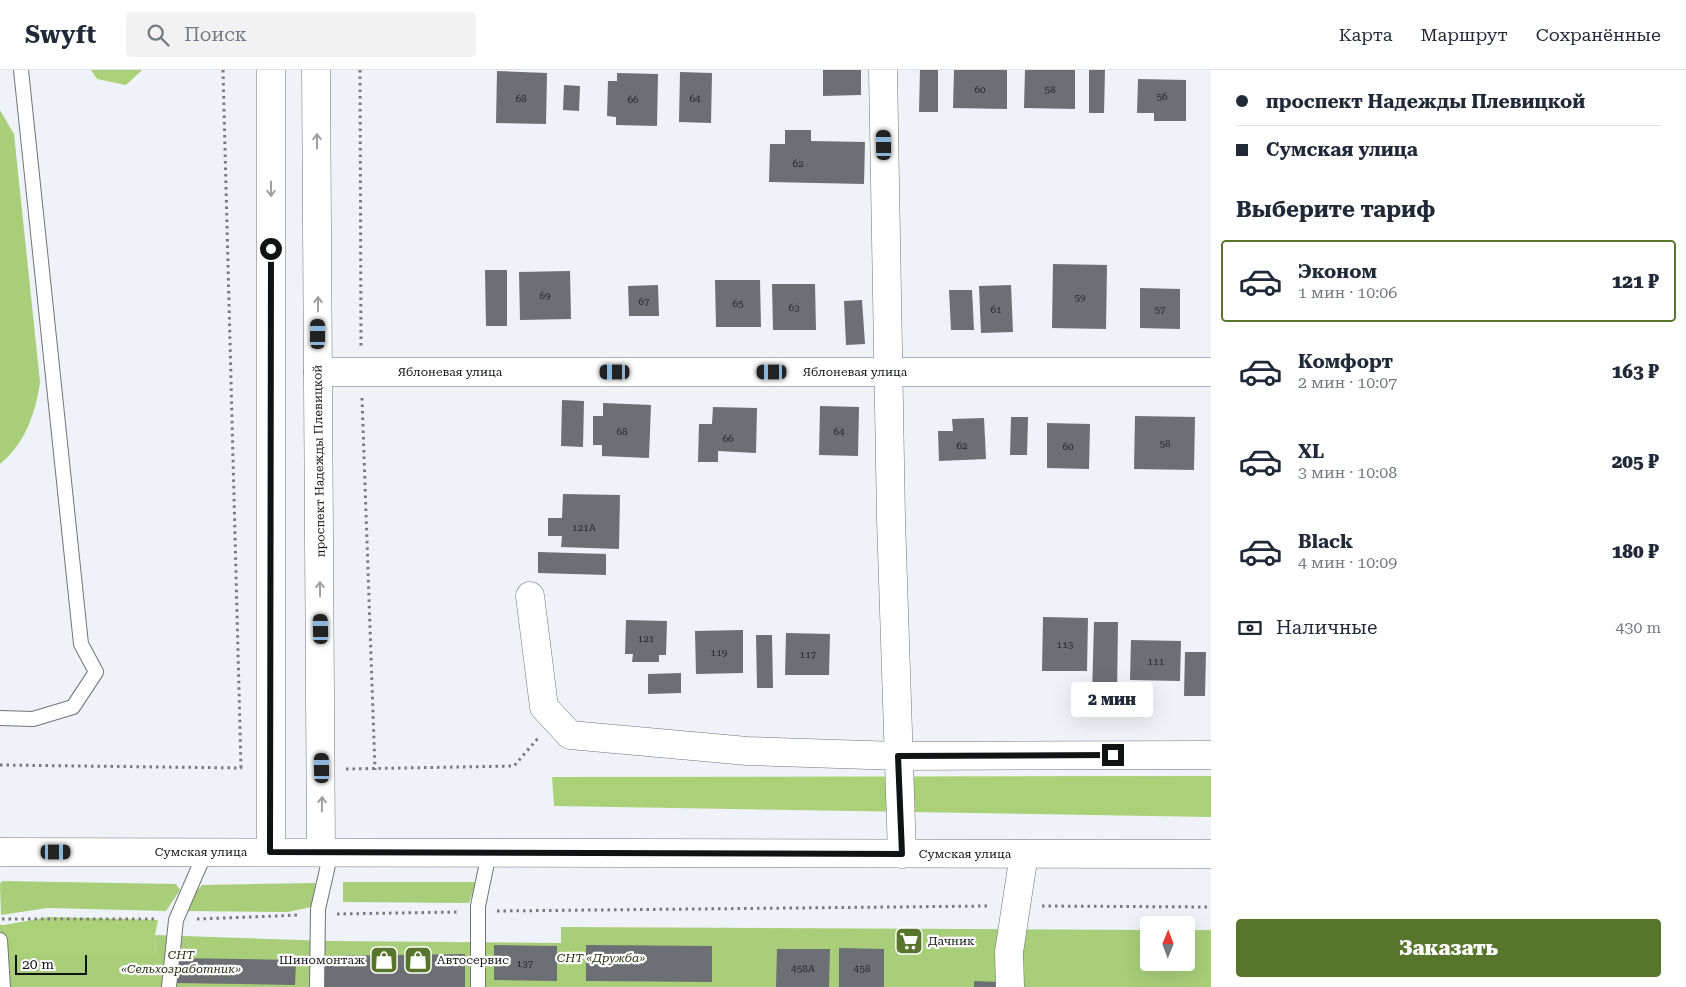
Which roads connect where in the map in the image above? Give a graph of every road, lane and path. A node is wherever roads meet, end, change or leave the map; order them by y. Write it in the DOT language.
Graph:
graph roads {
  1 [pos="21,70"];
  2 [pos="224,70"];
  3 [pos="271,70"];
  4 [pos="316,70"];
  5 [pos="360,70"];
  6 [pos="883,70"];
  7 [pos="318,372"];
  8 [pos="362,372"];
  9 [pos="889,372"];
  10 [pos="1211,372"];
  11 [pos="530,596"];
  12 [pos="0,718"];
  13 [pos="570,735"];
  14 [pos="1211,755"];
  15 [pos="898,756"];
  16 [pos="0,765"];
  17 [pos="0,852"];
  18 [pos="270,852"];
  19 [pos="326,852"];
  20 [pos="205,853"];
  21 [pos="488,853"];
  22 [pos="902,854"];
  23 [pos="1024,854"];
  24 [pos="1211,854"];
  25 [pos="1016,906"];
  26 [pos="1211,907"];
  27 [pos="478,912"];
  28 [pos="318,914"];
  29 [pos="0,919"];
  30 [pos="176,920"];
  31 [pos="0,940"];
  32 [pos="3,982"];
  33 [pos="169,982"];
  34 [pos="317,987"];
  35 [pos="478,987"];
  36 [pos="1010,987"];
  1 -- 12 [label="lane"];
  2 -- 16 [label="path"];
  3 -- 18 [label="main road, one-way"];
  7 -- 4 [label="main road, проспект Надежды Плевицкой, one-way"];
  5 -- 8 [label="path"];
  6 -- 9 [label="main road"];
  7 -- 8 [label="main road, Яблоневая улица"];
  19 -- 7 [label="main road, проспект Надежды Плевицкой, one-way"];
  8 -- 9 [label="main road, Яблоневая улица"];
  8 -- 13 [label="path"];
  9 -- 10 [label="main road, Яблоневая улица"];
  9 -- 15 [label="main road"];
  11 -- 13 [label="main road"];
  13 -- 15 [label="main road"];
  14 -- 15 [label="main road"];
  15 -- 22 [label="main road"];
  17 -- 20 [label="main road, Сумская улица"];
  18 -- 19 [label="main road, Сумская улица"];
  18 -- 20 [label="main road, Сумская улица"];
  19 -- 21 [label="main road, Сумская улица"];
  19 -- 28 [label="lane"];
  20 -- 30 [label="lane"];
  21 -- 22 [label="main road, Сумская улица"];
  21 -- 27 [label="lane"];
  22 -- 23 [label="main road, Сумская улица"];
  23 -- 24 [label="main road, Сумская улица"];
  23 -- 25 [label="main road"];
  25 -- 26 [label="path"];
  25 -- 27 [label="path"];
  25 -- 36 [label="main road"];
  27 -- 28 [label="path"];
  27 -- 35 [label="lane"];
  28 -- 30 [label="path"];
  28 -- 34 [label="lane"];
  29 -- 30 [label="path"];
  30 -- 33 [label="lane"];
  31 -- 32 [label="lane"];
}
